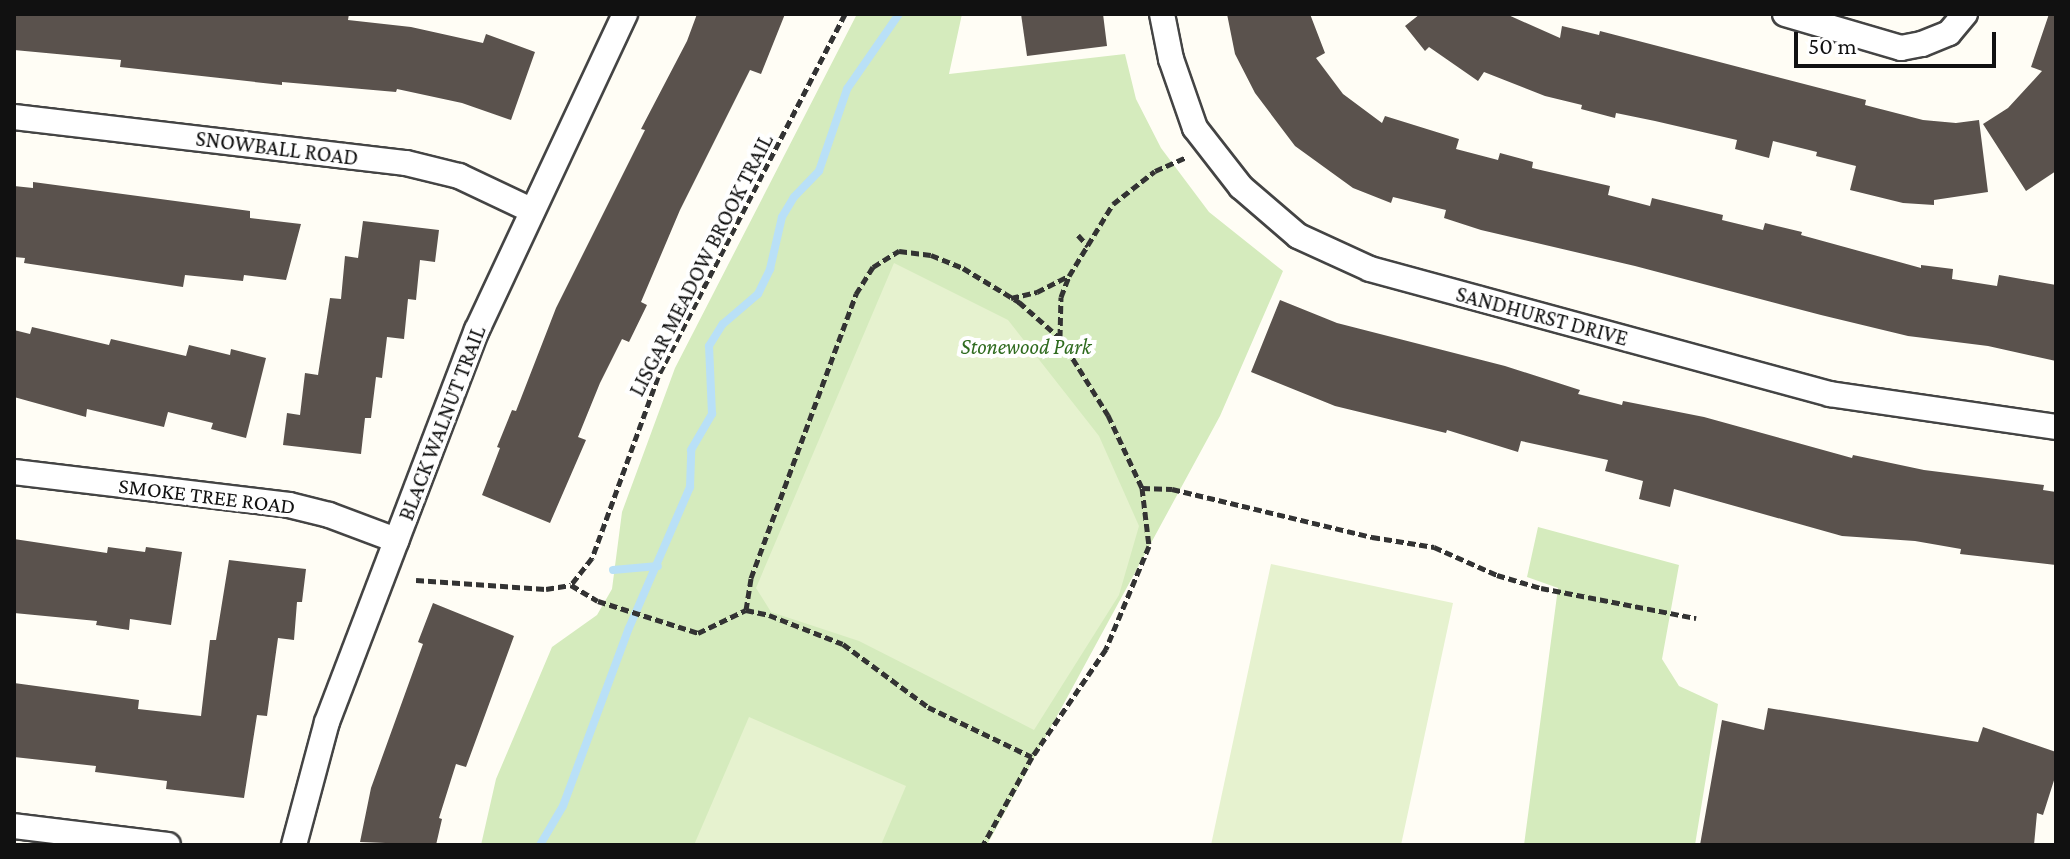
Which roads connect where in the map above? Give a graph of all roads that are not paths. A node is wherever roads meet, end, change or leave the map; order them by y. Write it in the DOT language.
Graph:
graph roads {
  1 [pos="625,14"];
  2 [pos="1162,14"];
  3 [pos="1785,14"];
  4 [pos="1965,14"];
  5 [pos="14,117"];
  6 [pos="531,210"];
  7 [pos="2056,427"];
  8 [pos="14,472"];
  9 [pos="396,540"];
  10 [pos="14,826"];
  11 [pos="168,845"];
  12 [pos="294,845"];
  1 -- 6 [label="street, BLACK WALNUT TRAIL"];
  2 -- 7 [label="street, SANDHURST DRIVE"];
  3 -- 4 [label="street"];
  5 -- 6 [label="street, SNOWBALL ROAD"];
  6 -- 9 [label="street, BLACK WALNUT TRAIL"];
  8 -- 9 [label="street, SMOKE TREE ROAD"];
  9 -- 12 [label="street, BLACK WALNUT TRAIL"];
  10 -- 11 [label="street"];
}
